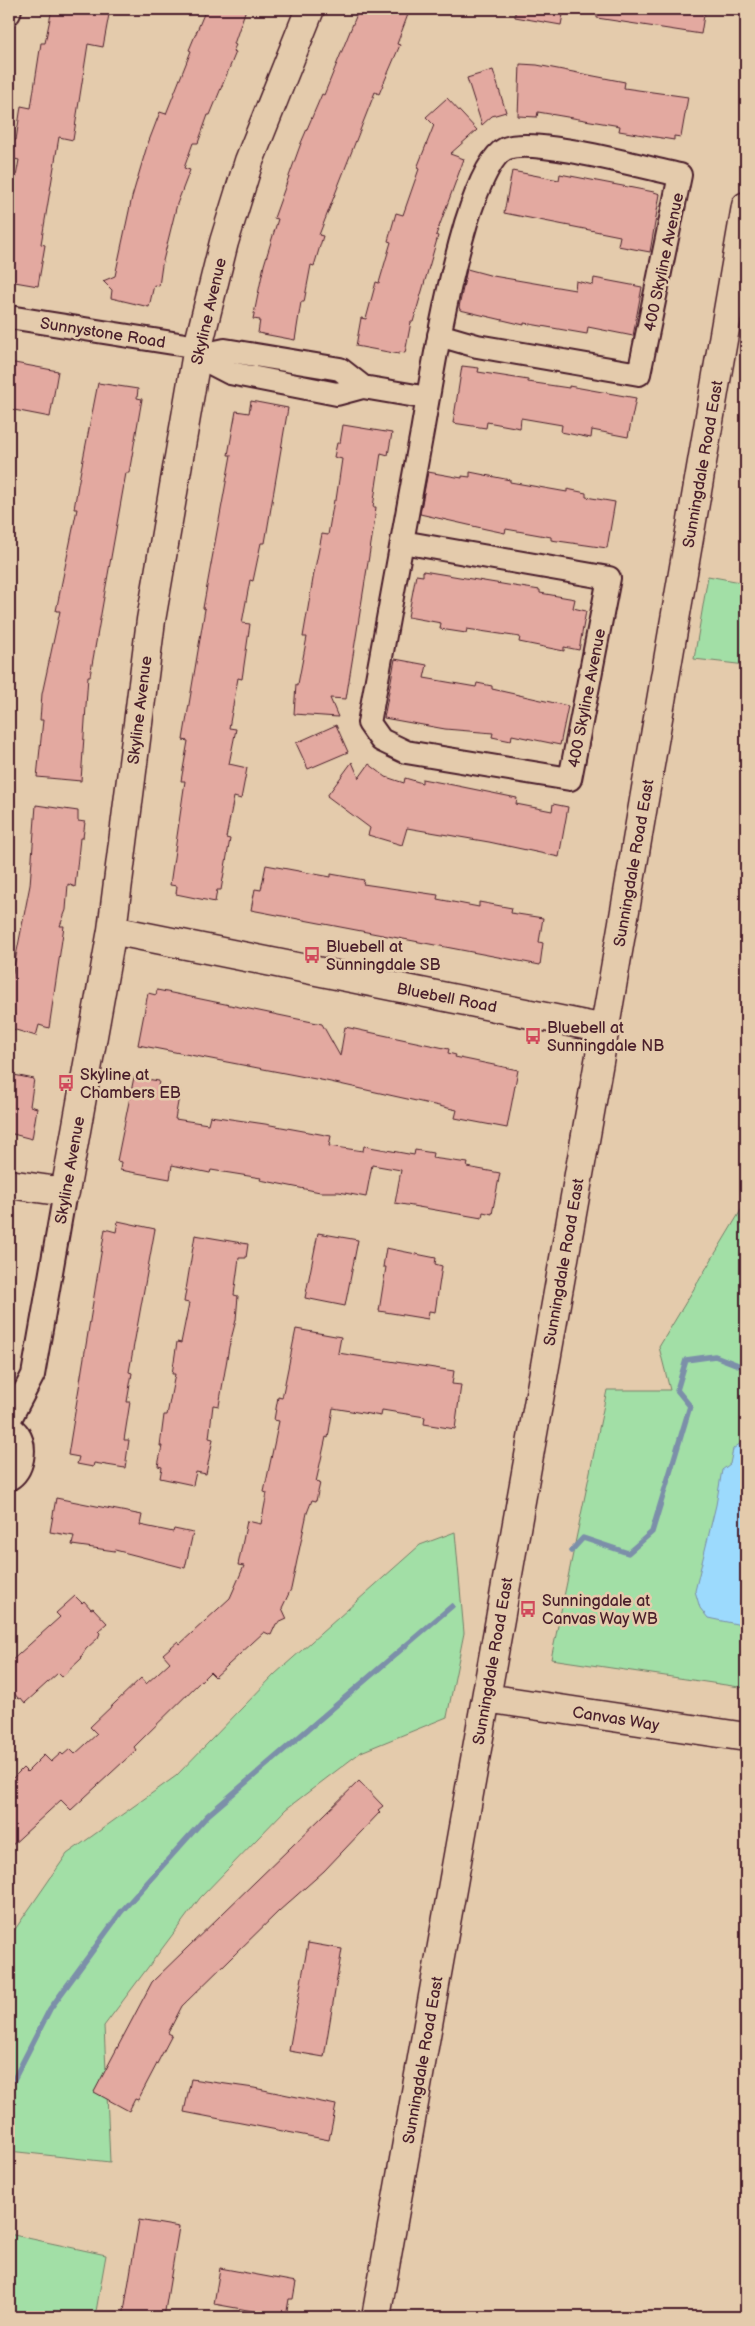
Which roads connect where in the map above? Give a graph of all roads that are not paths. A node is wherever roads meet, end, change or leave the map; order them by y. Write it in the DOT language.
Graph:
graph roads {
  1 [pos="10,9"];
  2 [pos="310,9"];
  3 [pos="9,13"];
  4 [pos="746,206"];
  5 [pos="9,317"];
  6 [pos="439,335"];
  7 [pos="197,351"];
  8 [pos="428,398"];
  9 [pos="402,542"];
  10 [pos="112,930"];
  11 [pos="605,1029"];
  12 [pos="9,1184"];
  13 [pos="65,1192"];
  14 [pos="9,1421"];
  15 [pos="9,1426"];
  16 [pos="9,1479"];
  17 [pos="486,1698"];
  18 [pos="746,1737"];
  19 [pos="376,2317"];
  1 -- 3 [label="street"];
  2 -- 7 [label="main road, Skyline Avenue"];
  4 -- 11 [label="main road, Sunningdale Road East"];
  5 -- 7 [label="street, Sunnystone Road"];
  6 -- 6 [label="street, 400 Skyline Avenue"];
  6 -- 8 [label="street, 400 Skyline Avenue"];
  7 -- 8 [label="street"];
  7 -- 10 [label="main road, Skyline Avenue"];
  8 -- 9 [label="street, 400 Skyline Avenue"];
  9 -- 9 [label="street, 400 Skyline Avenue"];
  10 -- 11 [label="main road, Bluebell Road"];
  10 -- 13 [label="main road, Skyline Avenue"];
  11 -- 17 [label="main road, Sunningdale Road East"];
  12 -- 13 [label="main road"];
  13 -- 14 [label="street, Skyline Avenue"];
  15 -- 16 [label="street"];
  17 -- 18 [label="main road, Canvas Way"];
  17 -- 19 [label="main road, Sunningdale Road East"];
}
